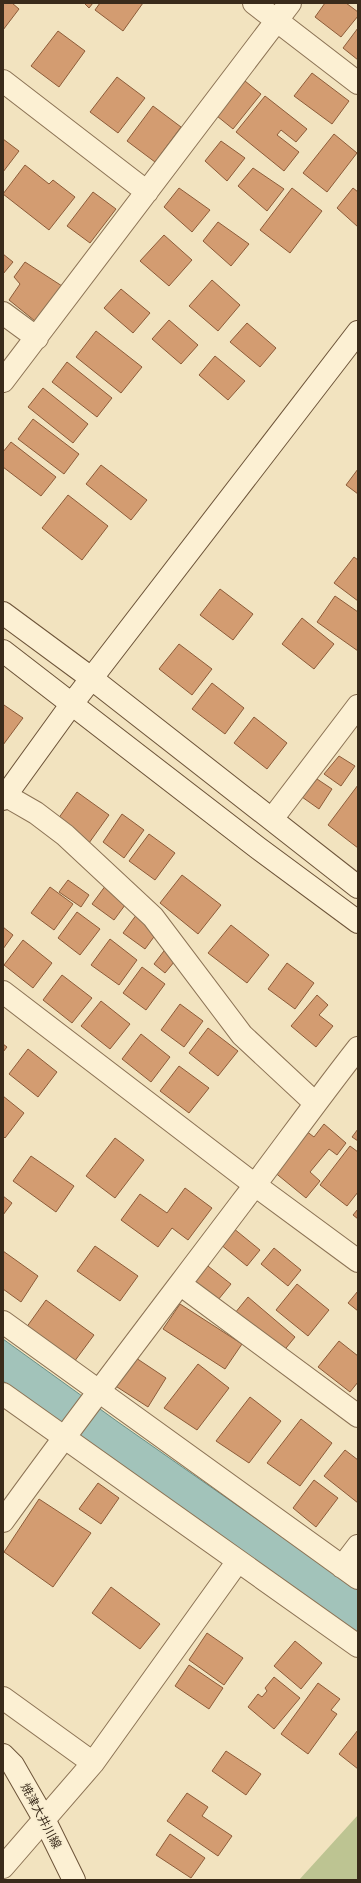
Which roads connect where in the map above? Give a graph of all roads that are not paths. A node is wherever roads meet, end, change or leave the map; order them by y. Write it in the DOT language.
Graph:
graph roads {
  1 [pos="254,3"];
  2 [pos="290,3"];
  3 [pos="276,21"];
  4 [pos="3,81"];
  5 [pos="358,83"];
  6 [pos="147,192"];
  7 [pos="3,313"];
  8 [pos="358,332"];
  9 [pos="37,338"];
  10 [pos="3,381"];
  11 [pos="3,613"];
  12 [pos="3,651"];
  13 [pos="91,678"];
  14 [pos="71,705"];
  15 [pos="358,706"];
  16 [pos="4,796"];
  17 [pos="272,819"];
  18 [pos="358,887"];
  19 [pos="358,922"];
  20 [pos="3,992"];
  21 [pos="358,1048"];
  22 [pos="315,1103"];
  23 [pos="255,1185"];
  24 [pos="358,1261"];
  25 [pos="180,1284"];
  26 [pos="3,1322"];
  27 [pos="98,1391"];
  28 [pos="3,1394"];
  29 [pos="358,1416"];
  30 [pos="64,1437"];
  31 [pos="3,1521"];
  32 [pos="358,1546"];
  33 [pos="238,1561"];
  34 [pos="350,1573"];
  35 [pos="358,1646"];
  36 [pos="3,1698"];
  37 [pos="3,1755"];
  38 [pos="93,1763"];
  39 [pos="44,1819"];
  40 [pos="3,1867"];
  41 [pos="74,1880"];
  1 -- 3 [label="street"];
  2 -- 3 [label="street"];
  3 -- 5 [label="street"];
  3 -- 6 [label="street"];
  4 -- 6 [label="street"];
  6 -- 9 [label="street"];
  7 -- 9 [label="street"];
  8 -- 13 [label="street"];
  9 -- 10 [label="street"];
  11 -- 13 [label="street"];
  12 -- 14 [label="street"];
  13 -- 14 [label="street"];
  13 -- 17 [label="street"];
  14 -- 16 [label="street"];
  14 -- 19 [label="street"];
  15 -- 17 [label="street"];
  16 -- 22 [label="street"];
  17 -- 18 [label="street"];
  20 -- 23 [label="street"];
  21 -- 22 [label="street"];
  22 -- 23 [label="street"];
  23 -- 24 [label="street"];
  23 -- 25 [label="street"];
  25 -- 27 [label="street"];
  25 -- 29 [label="street"];
  26 -- 27 [label="street"];
  27 -- 30 [label="street"];
  27 -- 34 [label="street"];
  28 -- 30 [label="street"];
  30 -- 31 [label="street"];
  30 -- 33 [label="street"];
  32 -- 34 [label="street"];
  33 -- 35 [label="street"];
  33 -- 38 [label="street"];
  36 -- 38 [label="street"];
  37 -- 39 [label="street, 焼津大井川線"];
  38 -- 39 [label="street"];
  39 -- 40 [label="street"];
  39 -- 41 [label="street, 焼津大井川線"];
}
